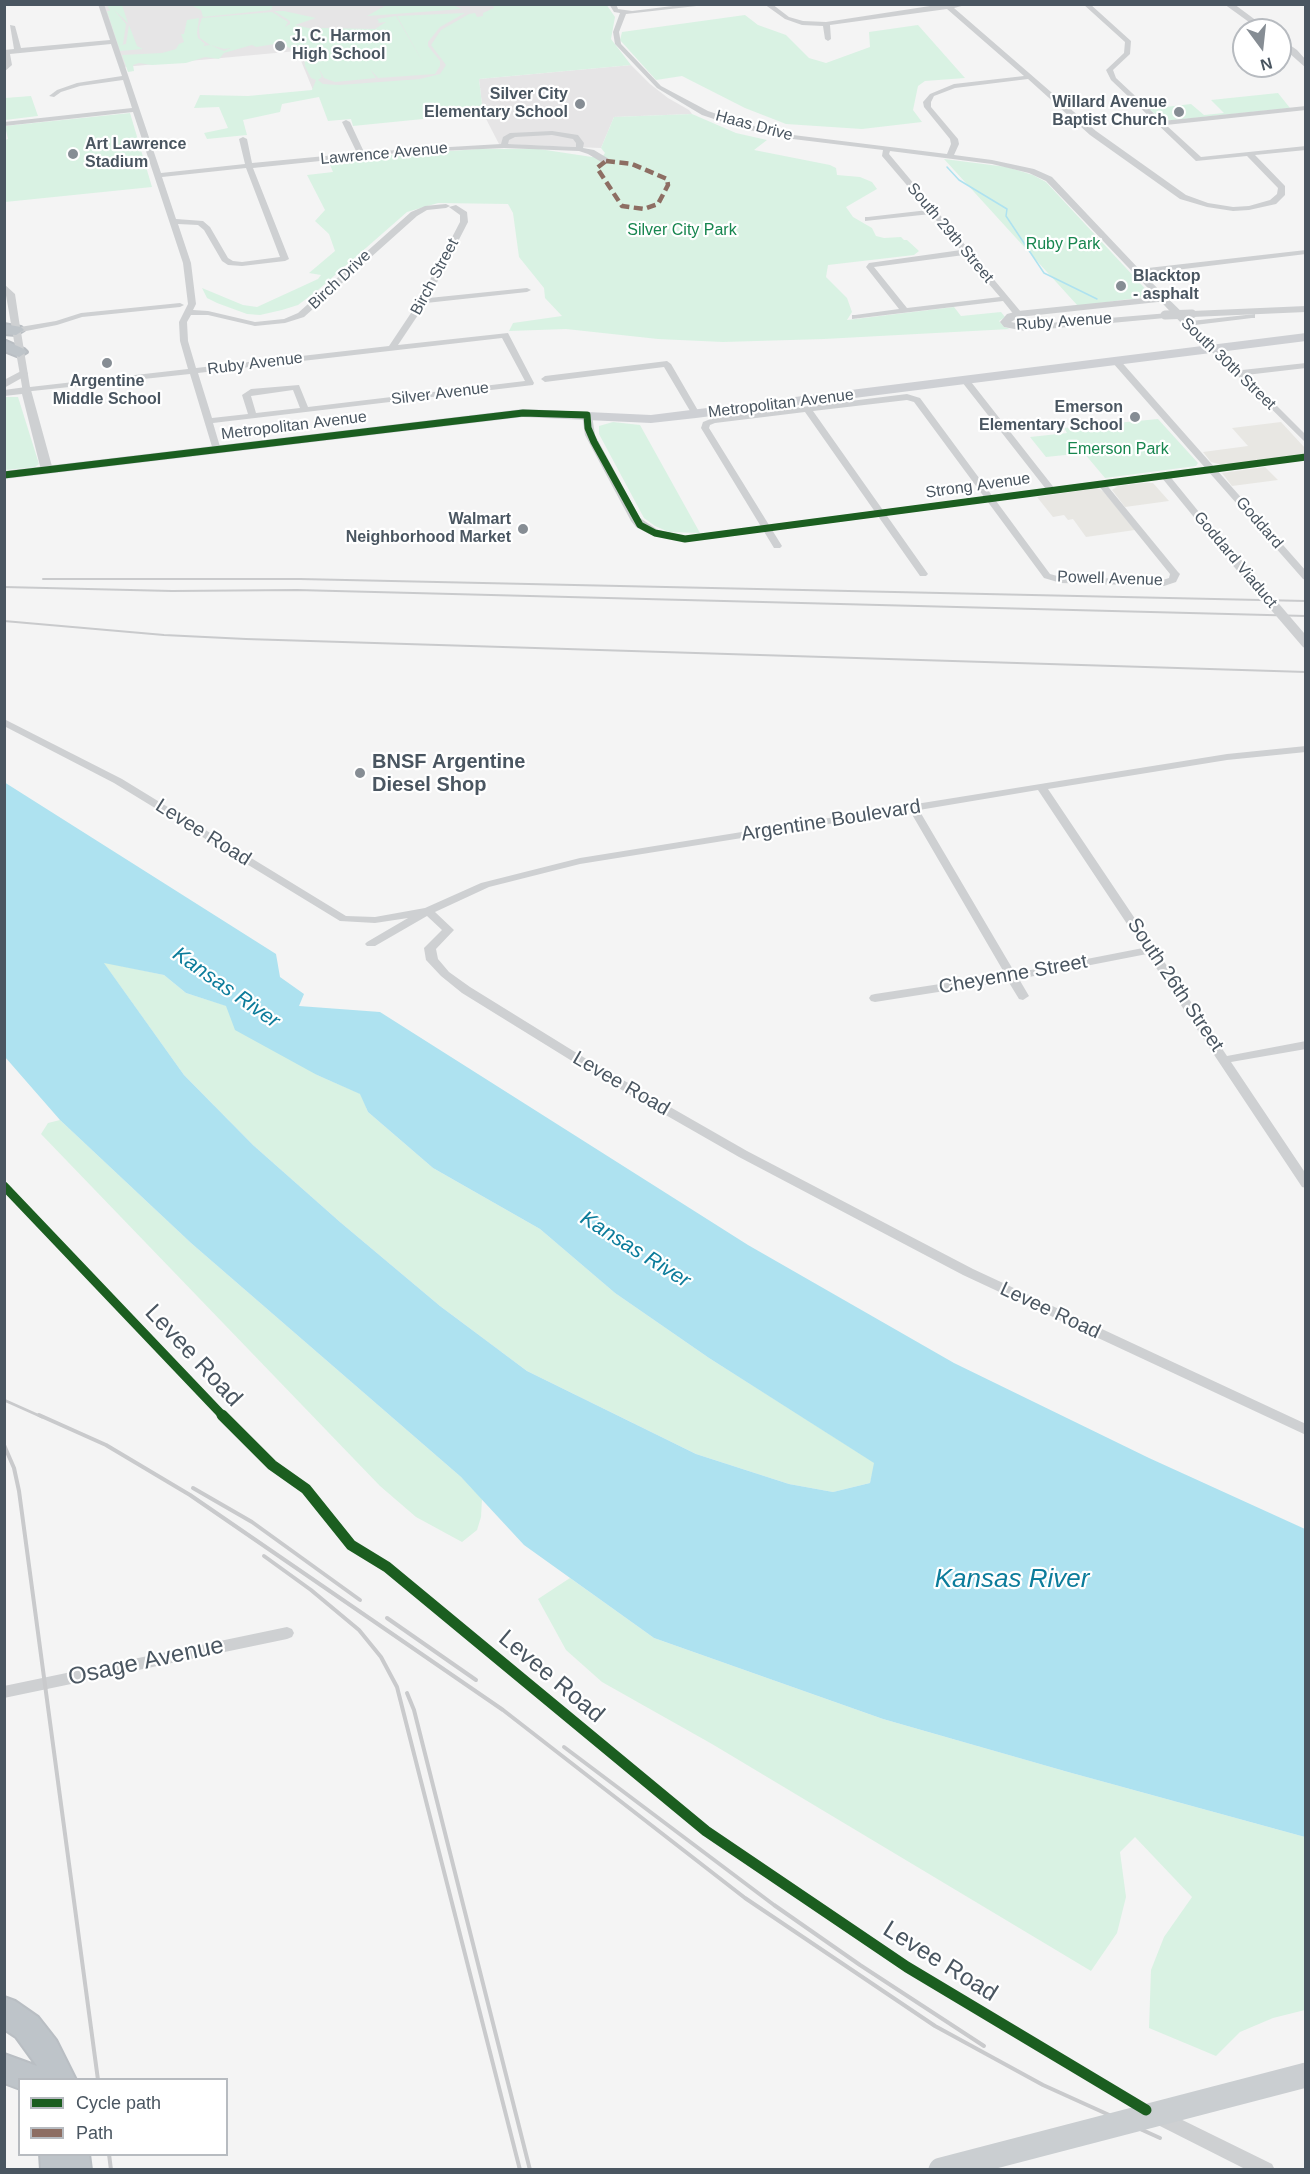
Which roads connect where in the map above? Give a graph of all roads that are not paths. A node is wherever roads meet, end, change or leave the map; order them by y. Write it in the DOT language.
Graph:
graph roads {
  1 [pos="100,4"];
  2 [pos="612,4"];
  3 [pos="622,4"];
  4 [pos="711,4"];
  5 [pos="767,4"];
  6 [pos="966,4"];
  7 [pos="1086,4"];
  8 [pos="1228,4"];
  9 [pos="948,6"];
  10 [pos="624,14"];
  11 [pos="1248,18"];
  12 [pos="8,23"];
  13 [pos="826,24"];
  14 [pos="828,39"];
  15 [pos="113,42"];
  16 [pos="1292,50"];
  17 [pos="18,51"];
  18 [pos="5,52"];
  19 [pos="1305,66"];
  20 [pos="4,70"];
  21 [pos="1030,77"];
  22 [pos="124,78"];
  23 [pos="52,96"];
  24 [pos="1305,108"];
  25 [pos="135,110"];
  26 [pos="346,122"];
  27 [pos="1161,123"];
  28 [pos="4,124"];
  29 [pos="243,139"];
  30 [pos="504,146"];
  31 [pos="1305,148"];
  32 [pos="579,149"];
  33 [pos="887,150"];
  34 [pos="1249,154"];
  35 [pos="362,155"];
  36 [pos="949,157"];
  37 [pos="606,161"];
  38 [pos="249,166"];
  39 [pos="159,175"];
  40 [pos="450,206"];
  41 [pos="933,212"];
  42 [pos="868,219"];
  43 [pos="175,221"];
  44 [pos="966,252"];
  45 [pos="1305,252"];
  46 [pos="1138,272"];
  47 [pos="4,286"];
  48 [pos="527,290"];
  49 [pos="1004,299"];
  50 [pos="1163,299"];
  51 [pos="423,302"];
  52 [pos="180,305"];
  53 [pos="1305,309"];
  54 [pos="905,311"];
  55 [pos="1286,311"];
  56 [pos="188,312"];
  57 [pos="1018,314"];
  58 [pos="1264,315"];
  59 [pos="1252,316"];
  60 [pos="855,317"];
  61 [pos="1190,319"];
  62 [pos="8,330"];
  63 [pos="1305,337"];
  64 [pos="1211,347"];
  65 [pos="392,348"];
  66 [pos="12,349"];
  67 [pos="1115,360"];
  68 [pos="1305,365"];
  69 [pos="193,372"];
  70 [pos="23,373"];
  71 [pos="1240,373"];
  72 [pos="545,379"];
  73 [pos="965,380"];
  74 [pos="530,383"];
  75 [pos="4,385"];
  76 [pos="26,390"];
  77 [pos="4,393"];
  78 [pos="305,410"];
  79 [pos="808,410"];
  80 [pos="696,414"];
  81 [pos="587,415"];
  82 [pos="253,416"];
  83 [pos="208,421"];
  84 [pos="1305,441"];
  85 [pos="217,450"];
  86 [pos="1305,458"];
  87 [pos="47,470"];
  88 [pos="1212,470"];
  89 [pos="4,475"];
  90 [pos="1165,476"];
  91 [pos="1102,485"];
  92 [pos="1052,491"];
  93 [pos="991,500"];
  94 [pos="879,514"];
  95 [pos="767,529"];
  96 [pos="777,546"];
  97 [pos="922,574"];
  98 [pos="1305,577"];
  99 [pos="1305,643"];
  100 [pos="4,722"];
  101 [pos="1305,749"];
  102 [pos="1042,788"];
  103 [pos="913,808"];
  104 [pos="428,911"];
  105 [pos="371,944"];
  106 [pos="1152,950"];
  107 [pos="1010,976"];
  108 [pos="1023,996"];
  109 [pos="875,998"];
  110 [pos="1305,1045"];
  111 [pos="1224,1060"];
  112 [pos="1305,1184"];
  113 [pos="1305,1430"];
  114 [pos="287,1633"];
  115 [pos="4,1692"];
  116 [pos="4,2011"];
  117 [pos="4,2068"];
  118 [pos="1305,2075"];
  119 [pos="31,2078"];
  120 [pos="59,2078"];
  121 [pos="1146,2110"];
  122 [pos="941,2169"];
  123 [pos="1266,2169"];
  1 -- 15 [label="street"];
  2 -- 10 [label="street"];
  3 -- 10 [label="street"];
  4 -- 10 [label="street"];
  5 -- 13 [label="street"];
  6 -- 9 [label="street"];
  7 -- 27 [label="street"];
  8 -- 11 [label="street"];
  9 -- 13 [label="street"];
  9 -- 21 [label="street"];
  10 -- 33 [label="street, Haas Drive"];
  12 -- 17 [label="street"];
  13 -- 14 [label="street"];
  15 -- 17 [label="street"];
  15 -- 22 [label="street"];
  16 -- 19 [label="street"];
  17 -- 18 [label="street"];
  18 -- 20 [label="street"];
  21 -- 34 [label="street"];
  21 -- 36 [label="street"];
  22 -- 23 [label="street"];
  22 -- 25 [label="street"];
  24 -- 27 [label="street"];
  25 -- 28 [label="street"];
  25 -- 39 [label="street"];
  26 -- 35 [label="street"];
  27 -- 34 [label="street"];
  29 -- 38 [label="street"];
  30 -- 32 [label="street, Lawrence Avenue"];
  30 -- 32 [label="street"];
  30 -- 35 [label="street, Lawrence Avenue"];
  31 -- 34 [label="street"];
  32 -- 37 [label="street, Lawrence Avenue"];
  33 -- 36 [label="street, Haas Drive"];
  33 -- 41 [label="street, South 29th Street"];
  35 -- 38 [label="street, Lawrence Avenue"];
  36 -- 46 [label="street, South 30th Street"];
  38 -- 39 [label="street, Lawrence Avenue"];
  38 -- 43 [label="street"];
  39 -- 43 [label="street"];
  40 -- 51 [label="street, Birch Street"];
  40 -- 56 [label="street, Birch Drive"];
  41 -- 42 [label="street"];
  41 -- 44 [label="street, South 29th Street"];
  43 -- 56 [label="street"];
  44 -- 49 [label="street, South 29th Street"];
  44 -- 54 [label="street"];
  45 -- 46 [label="street"];
  46 -- 50 [label="street, South 30th Street"];
  47 -- 62 [label="street"];
  48 -- 51 [label="street"];
  49 -- 54 [label="street, Ruby Avenue"];
  49 -- 57 [label="street, South 29th Street"];
  50 -- 57 [label="street, Ruby Avenue"];
  50 -- 61 [label="street, South 30th Street"];
  51 -- 65 [label="street, Birch Street"];
  52 -- 62 [label="street"];
  53 -- 55 [label="street"];
  54 -- 60 [label="street, Ruby Avenue"];
  55 -- 58 [label="street"];
  55 -- 61 [label="street, Ruby Avenue"];
  56 -- 69 [label="street"];
  57 -- 61 [label="street, Ruby Avenue, bridge"];
  59 -- 61 [label="street"];
  61 -- 64 [label="street, South 30th Street"];
  62 -- 66 [label="street"];
  63 -- 64 [label="main road, Metropolitan Avenue"];
  64 -- 67 [label="main road, Metropolitan Avenue"];
  64 -- 71 [label="street, South 30th Street"];
  65 -- 69 [label="street, Ruby Avenue"];
  65 -- 74 [label="street, Ruby Avenue"];
  66 -- 70 [label="street"];
  67 -- 73 [label="main road, Metropolitan Avenue"];
  67 -- 88 [label="street"];
  68 -- 71 [label="street"];
  69 -- 76 [label="street, Ruby Avenue"];
  69 -- 83 [label="street"];
  70 -- 75 [label="street"];
  70 -- 76 [label="street"];
  71 -- 84 [label="street, South 30th Street"];
  72 -- 80 [label="street"];
  73 -- 80 [label="main road, Metropolitan Avenue"];
  73 -- 92 [label="street"];
  74 -- 78 [label="street, Silver Avenue"];
  76 -- 77 [label="street, Ruby Avenue"];
  76 -- 87 [label="street"];
  78 -- 82 [label="street, Silver Avenue"];
  78 -- 82 [label="street"];
  79 -- 93 [label="street"];
  79 -- 94 [label="street"];
  79 -- 95 [label="street"];
  80 -- 81 [label="main road, Metropolitan Avenue"];
  81 -- 85 [label="main road, Metropolitan Avenue"];
  81 -- 95 [label="street, Strong Avenue"];
  82 -- 83 [label="street, Silver Avenue"];
  83 -- 85 [label="street"];
  85 -- 87 [label="main road, Metropolitan Avenue"];
  86 -- 88 [label="street, Strong Avenue"];
  87 -- 89 [label="main road, Metropolitan Avenue"];
  88 -- 90 [label="street, Strong Avenue"];
  88 -- 98 [label="street, Goddard"];
  90 -- 91 [label="street, Strong Avenue"];
  90 -- 99 [label="street, Goddard Viaduct, bridge"];
  91 -- 92 [label="street, Strong Avenue"];
  91 -- 93 [label="street, Powell Avenue"];
  92 -- 93 [label="street, Strong Avenue"];
  93 -- 94 [label="street, Strong Avenue"];
  94 -- 95 [label="street, Strong Avenue"];
  94 -- 97 [label="street"];
  95 -- 96 [label="street"];
  100 -- 104 [label="street, Levee Road"];
  101 -- 102 [label="street, Argentine Boulevard"];
  102 -- 103 [label="street, Argentine Boulevard"];
  102 -- 106 [label="street, South 26th Street"];
  103 -- 104 [label="street, Argentine Boulevard"];
  103 -- 107 [label="street"];
  104 -- 105 [label="street, Argentine Boulevard"];
  104 -- 113 [label="street, Levee Road"];
  106 -- 107 [label="street, Cheyenne Street"];
  106 -- 111 [label="street, South 26th Street"];
  107 -- 108 [label="street"];
  107 -- 109 [label="street, Cheyenne Street"];
  110 -- 111 [label="street"];
  111 -- 112 [label="street, South 26th Street"];
  114 -- 115 [label="street, Osage Avenue"];
  116 -- 120 [label="highway"];
  117 -- 119 [label="highway"];
  118 -- 122 [label="main road, bridge"];
  121 -- 123 [label="street"];
}
